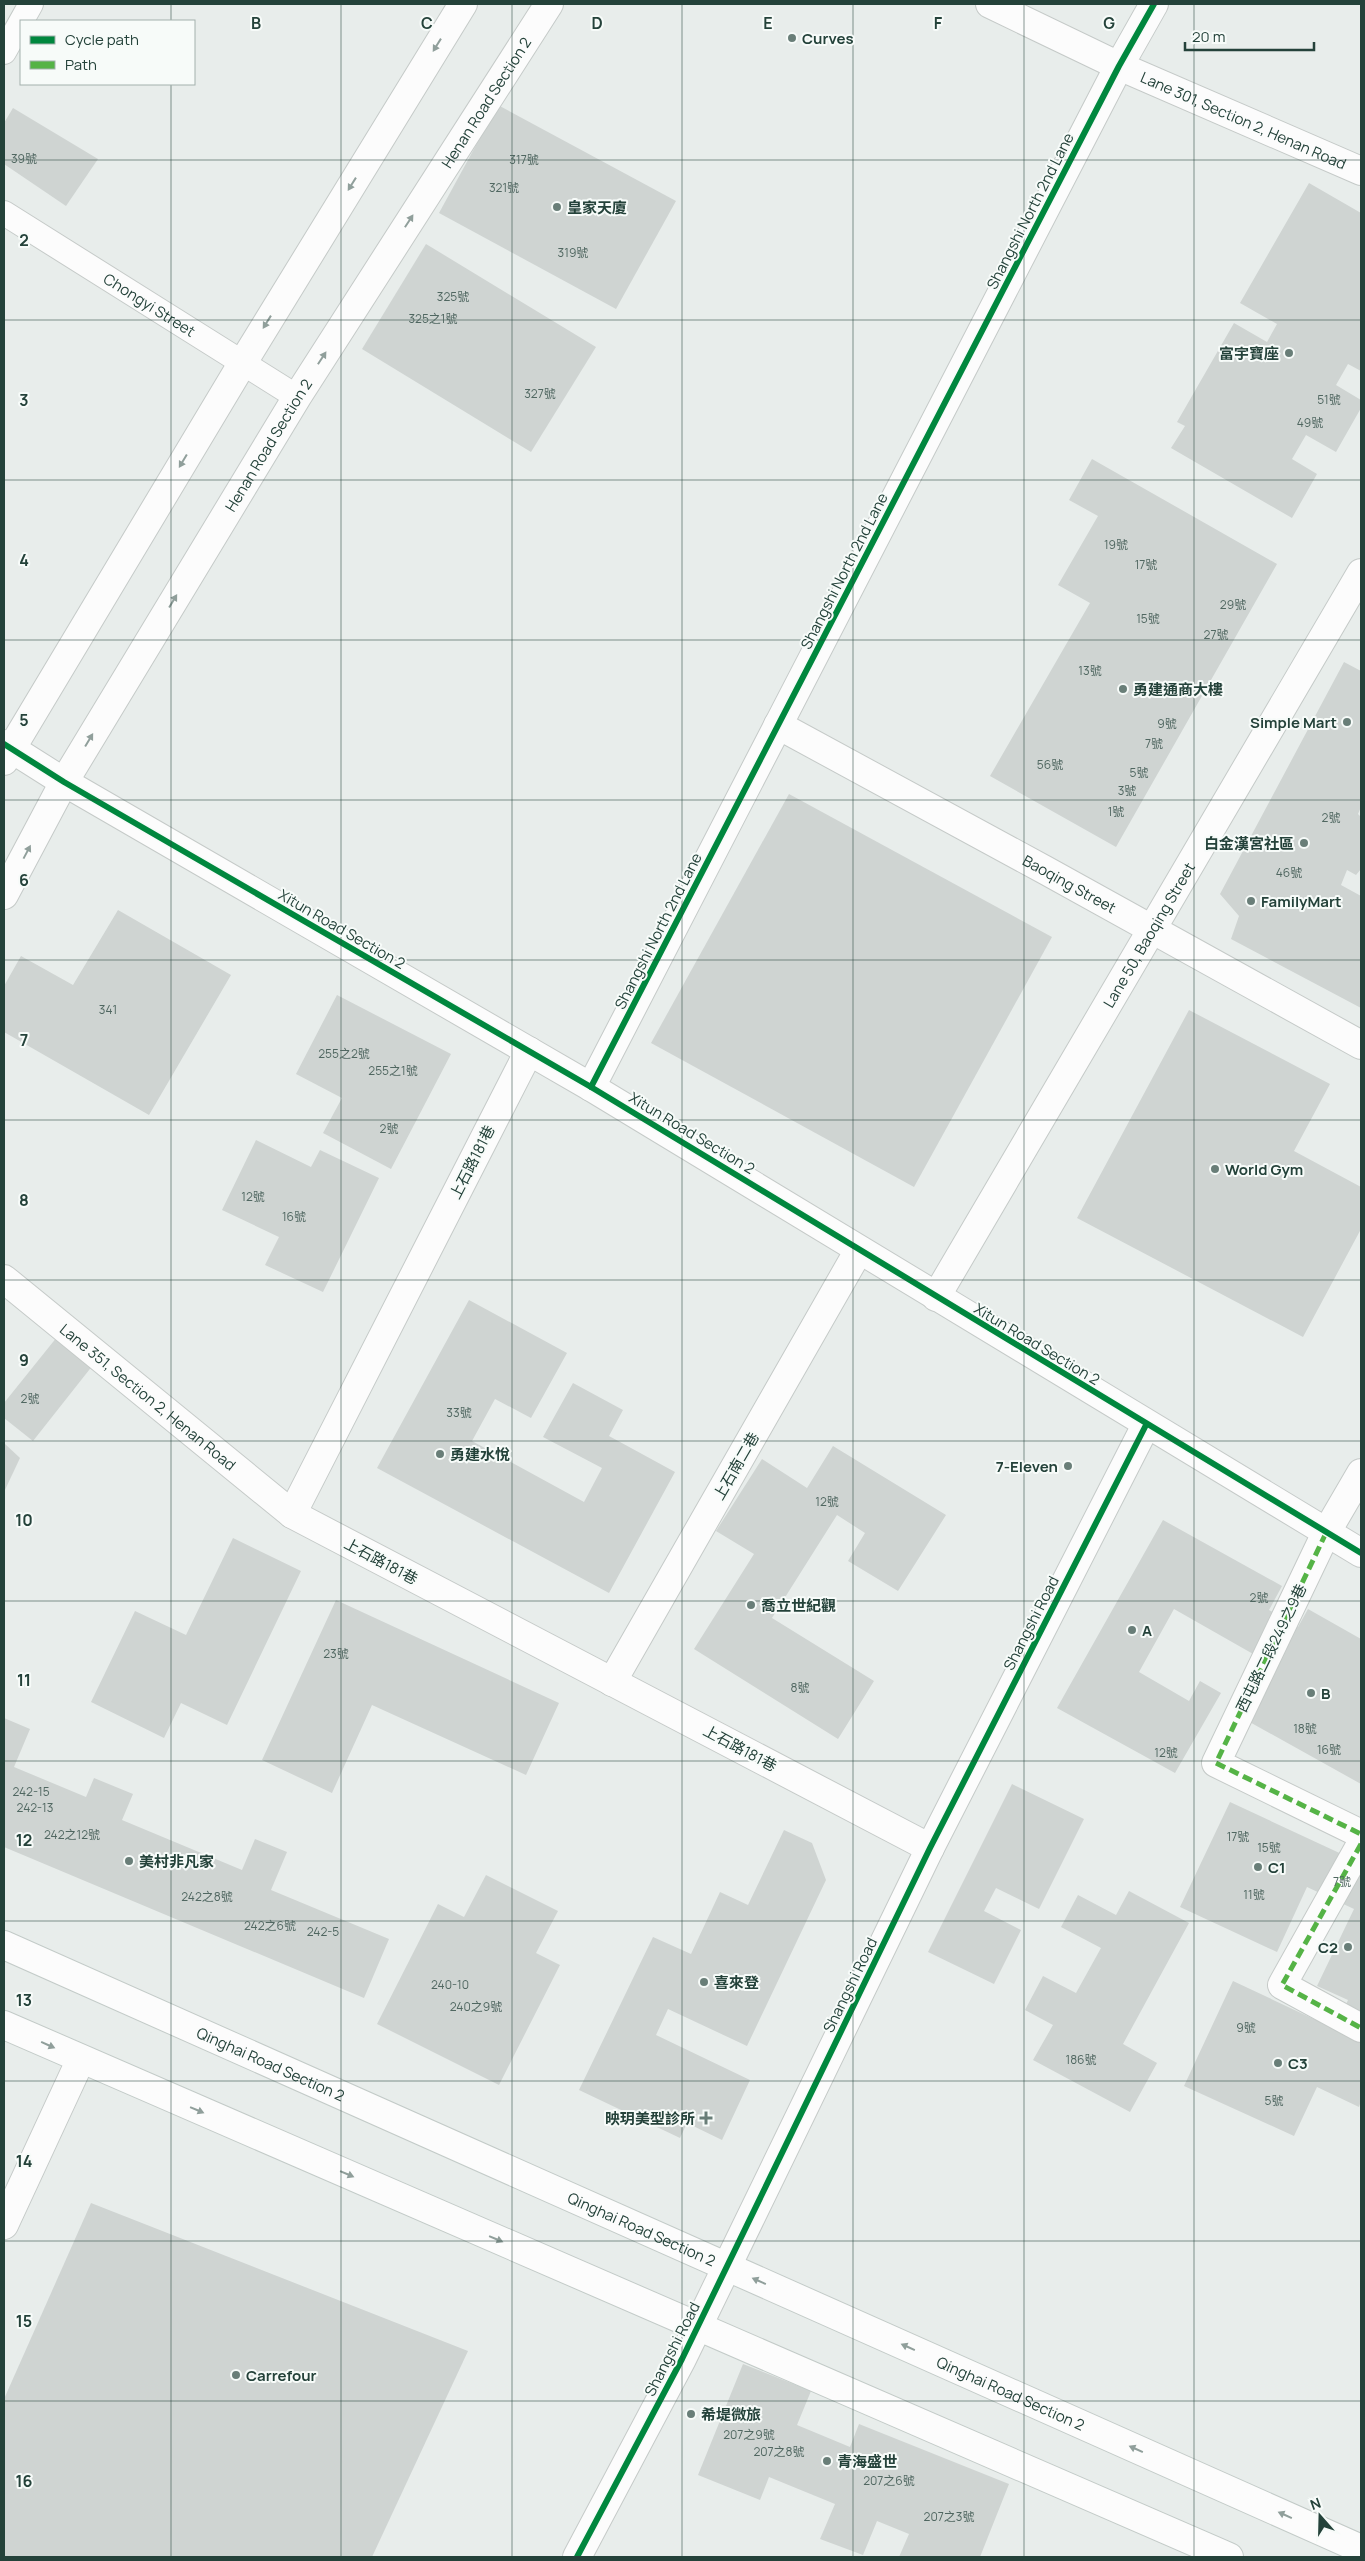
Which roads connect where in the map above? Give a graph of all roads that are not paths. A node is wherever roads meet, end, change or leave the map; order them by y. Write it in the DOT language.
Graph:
graph roads {
  1 [pos="31,4"];
  2 [pos="463,4"];
  3 [pos="549,4"];
  4 [pos="990,4"];
  5 [pos="1154,4"];
  6 [pos="22,20"];
  7 [pos="20,24"];
  8 [pos="4,52"];
  9 [pos="1119,66"];
  10 [pos="1361,171"];
  11 [pos="4,214"];
  12 [pos="242,364"];
  13 [pos="297,397"];
  14 [pos="1361,574"];
  15 [pos="778,725"];
  16 [pos="6,751"];
  17 [pos="64,782"];
  18 [pos="4,895"];
  19 [pos="1151,930"];
  20 [pos="1361,1046"];
  21 [pos="529,1051"];
  22 [pos="591,1087"];
  23 [pos="859,1250"];
  24 [pos="4,1279"];
  25 [pos="936,1297"];
  26 [pos="1146,1425"];
  27 [pos="1361,1473"];
  28 [pos="292,1514"];
  29 [pos="1326,1533"];
  30 [pos="1361,1553"];
  31 [pos="612,1682"];
  32 [pos="1361,1834"];
  33 [pos="1361,1844"];
  34 [pos="930,1848"];
  35 [pos="4,1945"];
  36 [pos="4,2025"];
  37 [pos="1361,2028"];
  38 [pos="81,2059"];
  39 [pos="4,2226"];
  40 [pos="727,2267"];
  41 [pos="698,2327"];
  42 [pos="1361,2549"];
  43 [pos="577,2557"];
  44 [pos="1229,2557"];
  1 -- 6 [label="lane"];
  2 -- 12 [label="street, one-way"];
  13 -- 3 [label="street, Henan Road Section 2, one-way"];
  4 -- 9 [label="street, Lane 301, Section 2, Henan Road"];
  5 -- 9 [label="street, Shangshi North 2nd Lane"];
  7 -- 8 [label="lane"];
  9 -- 10 [label="street, Lane 301, Section 2, Henan Road"];
  9 -- 15 [label="street, Shangshi North 2nd Lane"];
  11 -- 12 [label="lane, Chongyi Street"];
  12 -- 13 [label="lane, Chongyi Street"];
  12 -- 16 [label="street, one-way"];
  17 -- 13 [label="street, Henan Road Section 2, one-way"];
  14 -- 19 [label="street, Lane 50, Baoqing Street"];
  15 -- 19 [label="street, Baoqing Street"];
  15 -- 22 [label="street, Shangshi North 2nd Lane"];
  16 -- 17 [label="street, Xitun Road Section 2"];
  18 -- 17 [label="street, Henan Road Section 2, one-way"];
  17 -- 21 [label="street, Xitun Road Section 2"];
  19 -- 20 [label="street, Baoqing Street"];
  19 -- 25 [label="street, Lane 50, Baoqing Street"];
  21 -- 22 [label="street, Xitun Road Section 2"];
  21 -- 28 [label="street, 上石路181巷"];
  22 -- 23 [label="street, Xitun Road Section 2"];
  23 -- 25 [label="street, Xitun Road Section 2"];
  23 -- 31 [label="street, 上石南二巷"];
  24 -- 28 [label="street, Lane 351, Section 2, Henan Road"];
  25 -- 26 [label="street, Xitun Road Section 2"];
  26 -- 29 [label="street, Xitun Road Section 2"];
  26 -- 34 [label="street, Shangshi Road"];
  27 -- 29 [label="street, 西屯路二段249之9巷"];
  28 -- 31 [label="street, 上石路181巷"];
  29 -- 30 [label="street, Xitun Road Section 2"];
  29 -- 32 [label="street, 西屯路二段249之9巷"];
  31 -- 34 [label="street, 上石路181巷"];
  33 -- 37 [label="street"];
  34 -- 40 [label="street, Shangshi Road"];
  35 -- 40 [label="street, Qinghai Road Section 2"];
  36 -- 38 [label="street, one-way"];
  38 -- 39 [label="street"];
  38 -- 41 [label="street, one-way"];
  40 -- 41 [label="street, Shangshi Road"];
  42 -- 40 [label="street, Qinghai Road Section 2, one-way"];
  41 -- 43 [label="street, Shangshi Road"];
  41 -- 44 [label="street"];
}
